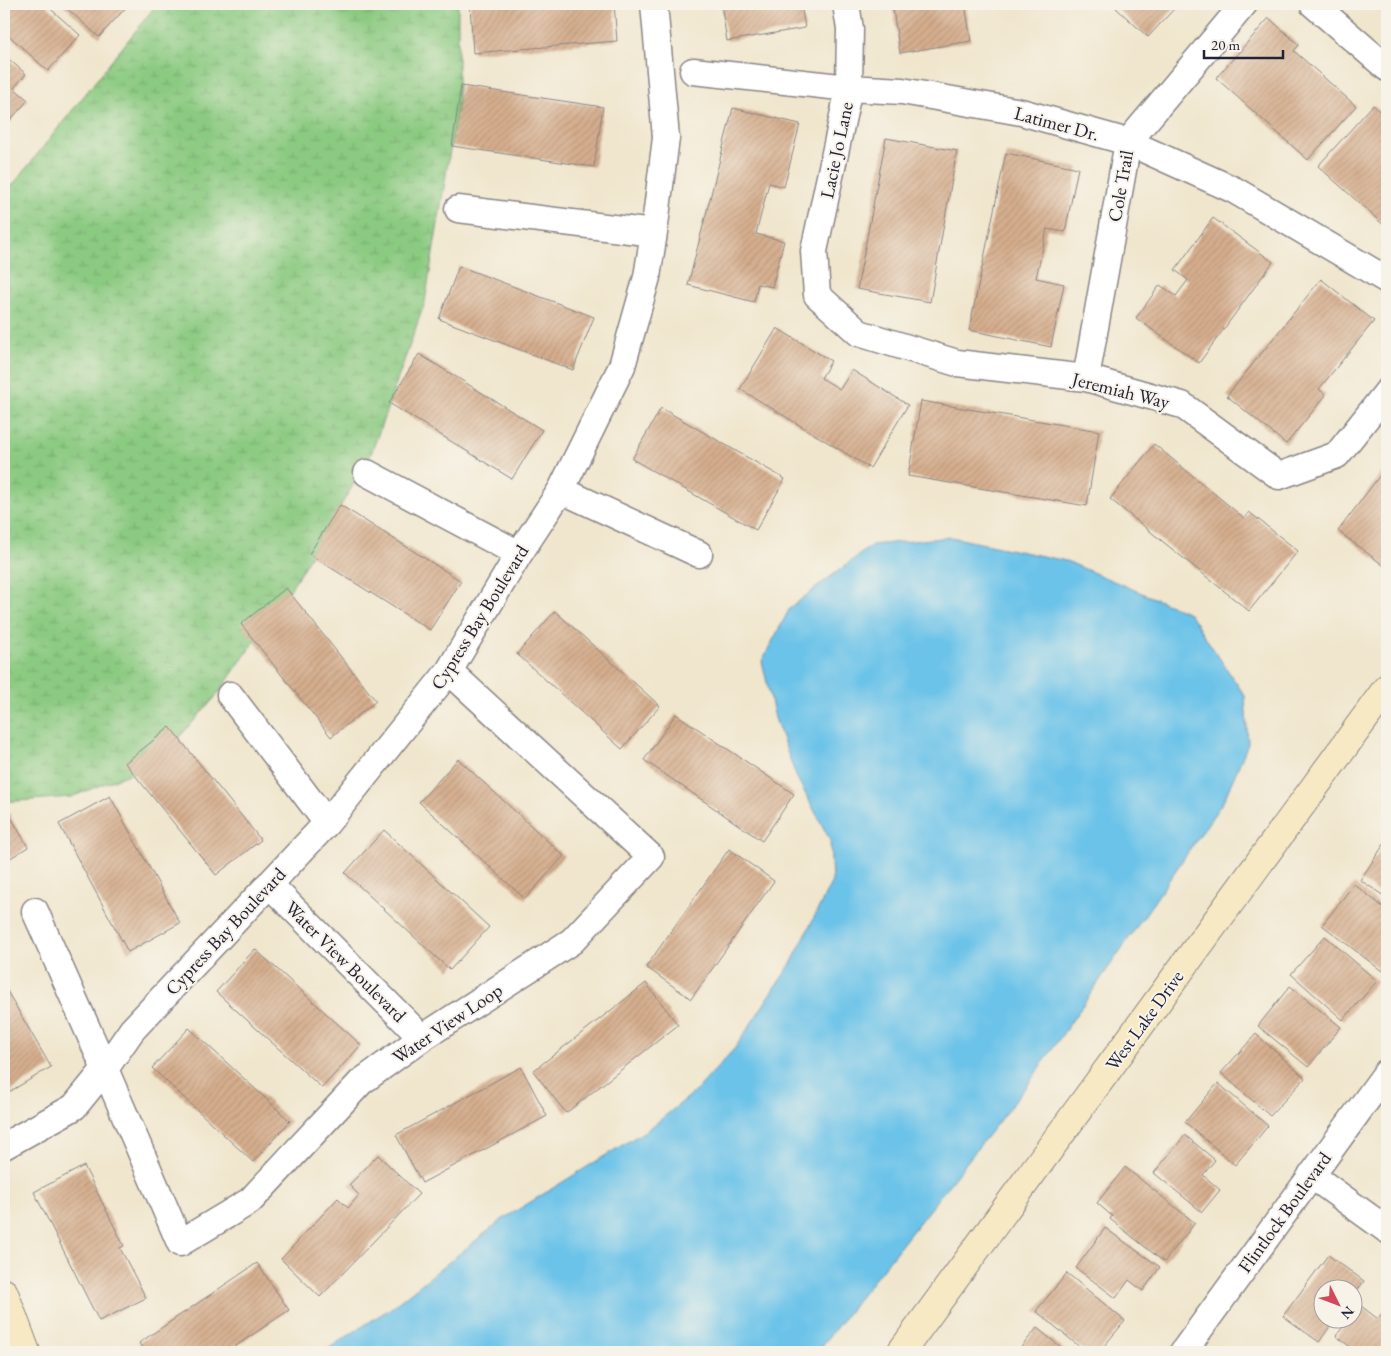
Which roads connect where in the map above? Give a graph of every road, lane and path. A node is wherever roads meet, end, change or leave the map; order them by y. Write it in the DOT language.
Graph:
graph roads {
  1 [pos="654,4"];
  2 [pos="846,4"];
  3 [pos="1244,4"];
  4 [pos="1313,4"];
  5 [pos="1387,68"];
  6 [pos="693,71"];
  7 [pos="849,88"];
  8 [pos="1128,142"];
  9 [pos="458,209"];
  10 [pos="654,233"];
  11 [pos="1387,280"];
  12 [pos="817,295"];
  13 [pos="1086,378"];
  14 [pos="1387,392"];
  15 [pos="367,473"];
  16 [pos="561,490"];
  17 [pos="519,554"];
  18 [pos="699,554"];
  19 [pos="449,670"];
  20 [pos="1387,688"];
  21 [pos="230,695"];
  22 [pos="327,824"];
  23 [pos="269,884"];
  24 [pos="35,911"];
  25 [pos="422,1038"];
  26 [pos="105,1068"];
  27 [pos="1387,1072"];
  28 [pos="4,1146"];
  29 [pos="1311,1175"];
  30 [pos="1387,1230"];
  31 [pos="4,1294"];
  32 [pos="26,1352"];
  33 [pos="901,1352"];
  34 [pos="1183,1352"];
  1 -- 10 [label="street, Cypress Bay Boulevard"];
  2 -- 7 [label="street, Lacie Jo Lane"];
  3 -- 8 [label="street, Cole Trail"];
  4 -- 5 [label="street"];
  6 -- 7 [label="street, Latimer Dr."];
  7 -- 8 [label="street, Latimer Dr."];
  7 -- 12 [label="street, Lacie Jo Lane"];
  8 -- 11 [label="street, Latimer Dr."];
  8 -- 13 [label="street, Cole Trail"];
  9 -- 10 [label="street"];
  10 -- 16 [label="street, Cypress Bay Boulevard"];
  12 -- 13 [label="street, Jeremiah Way"];
  13 -- 14 [label="street, Jeremiah Way"];
  15 -- 17 [label="street"];
  16 -- 17 [label="street, Cypress Bay Boulevard"];
  16 -- 18 [label="street"];
  17 -- 19 [label="street, Cypress Bay Boulevard"];
  19 -- 22 [label="street, Cypress Bay Boulevard"];
  19 -- 25 [label="street, Water View Loop"];
  20 -- 33 [label="street, West Lake Drive"];
  21 -- 22 [label="street"];
  22 -- 23 [label="street, Cypress Bay Boulevard"];
  23 -- 25 [label="street, Water View Boulevard"];
  23 -- 26 [label="street, Cypress Bay Boulevard"];
  24 -- 26 [label="street"];
  25 -- 26 [label="street, Water View Loop"];
  26 -- 28 [label="street, Cypress Bay Boulevard"];
  27 -- 29 [label="street, Flintlock Boulevard"];
  29 -- 30 [label="street"];
  29 -- 34 [label="street, Flintlock Boulevard"];
  31 -- 32 [label="street"];
}
